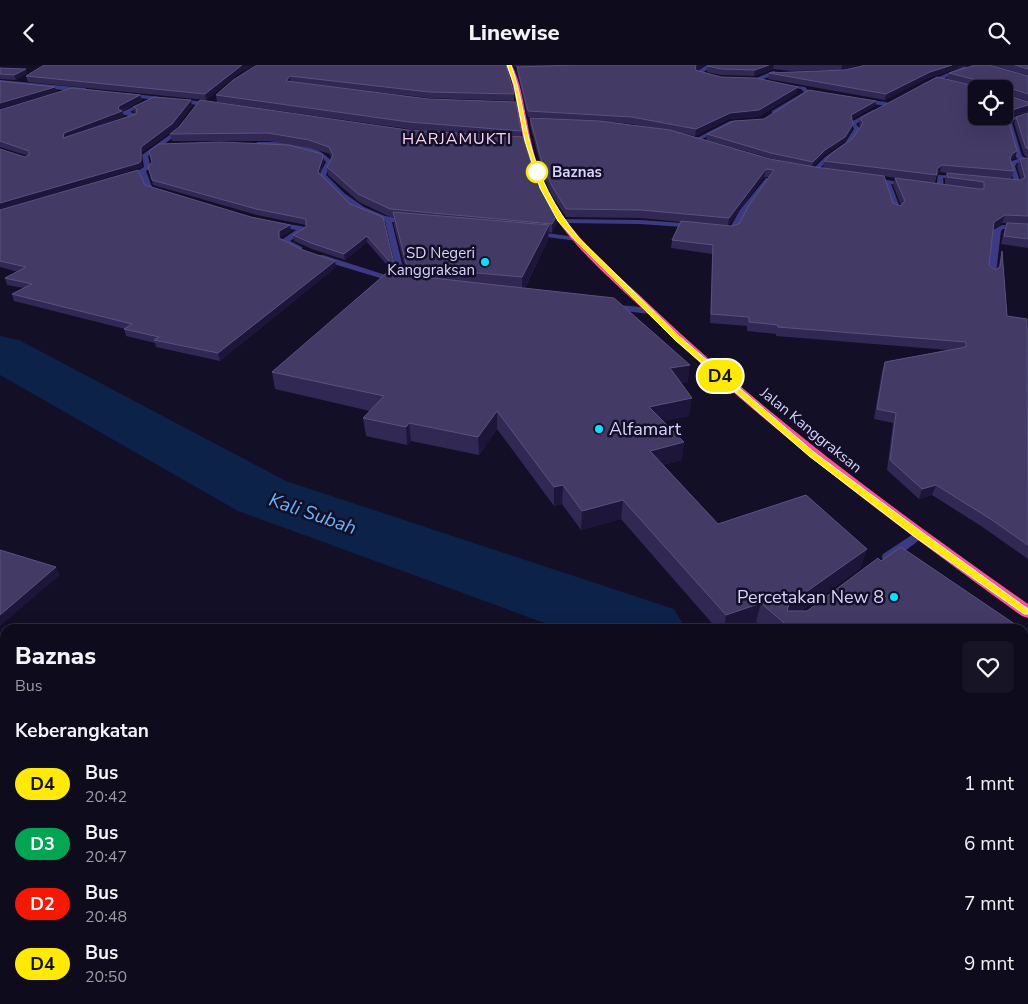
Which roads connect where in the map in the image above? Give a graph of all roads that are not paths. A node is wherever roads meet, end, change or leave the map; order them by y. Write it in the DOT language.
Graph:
graph roads {
  1 [pos="711,65"];
  2 [pos="974,66"];
  3 [pos="513,67"];
  4 [pos="792,75"];
  5 [pos="26,78"];
  6 [pos="719,79"];
  7 [pos="747,79"];
  8 [pos="935,79"];
  9 [pos="755,80"];
  10 [pos="765,82"];
  11 [pos="2,83"];
  12 [pos="18,83"];
  13 [pos="774,83"];
  14 [pos="950,83"];
  15 [pos="920,87"];
  16 [pos="74,89"];
  17 [pos="92,91"];
  18 [pos="807,91"];
  19 [pos="816,92"];
  20 [pos="119,94"];
  21 [pos="56,95"];
  22 [pos="217,96"];
  23 [pos="155,99"];
  24 [pos="852,99"];
  25 [pos="200,103"];
  26 [pos="209,105"];
  27 [pos="218,106"];
  28 [pos="194,111"];
  29 [pos="1028,115"];
  30 [pos="768,116"];
  31 [pos="188,118"];
  32 [pos="753,122"];
  33 [pos="116,123"];
  34 [pos="689,137"];
  35 [pos="698,139"];
  36 [pos="708,143"];
  37 [pos="249,144"];
  38 [pos="158,145"];
  39 [pos="177,145"];
  40 [pos="1025,161"];
  41 [pos="805,169"];
  42 [pos="143,171"];
  43 [pos="814,171"];
  44 [pos="823,172"];
  45 [pos="128,176"];
  46 [pos="859,177"];
  47 [pos="768,179"];
  48 [pos="969,179"];
  49 [pos="886,181"];
  50 [pos="999,182"];
  51 [pos="913,185"];
  52 [pos="931,187"];
  53 [pos="940,189"];
  54 [pos="949,190"];
  55 [pos="174,196"];
  56 [pos="897,211"];
  57 [pos="265,221"];
  58 [pos="388,221"];
  59 [pos="561,221"];
  60 [pos="417,223"];
  61 [pos="708,227"];
  62 [pos="716,228"];
  63 [pos="1028,228"];
  64 [pos="523,233"];
  65 [pos="577,239"];
  66 [pos="992,274"];
  67 [pos="404,284"];
  68 [pos="422,288"];
  69 [pos="598,306"];
  70 [pos="650,311"];
  71 [pos="918,535"];
  72 [pos="878,564"];
  73 [pos="1028,612"];
  1 -- 6 [label="street"];
  2 -- 8 [label="street"];
  3 -- 59 [label="highway, Jalan Kanggraksan"];
  4 -- 9 [label="street"];
  5 -- 12 [label="street"];
  7 -- 9 [label="street"];
  8 -- 14 [label="street"];
  8 -- 15 [label="street"];
  9 -- 10 [label="street"];
  11 -- 12 [label="street"];
  12 -- 16 [label="street"];
  13 -- 18 [label="street"];
  16 -- 17 [label="street"];
  16 -- 21 [label="street"];
  18 -- 19 [label="street"];
  18 -- 30 [label="street"];
  20 -- 23 [label="street"];
  22 -- 26 [label="street"];
  23 -- 25 [label="street"];
  23 -- 33 [label="street"];
  24 -- 43 [label="street"];
  25 -- 26 [label="street"];
  25 -- 28 [label="street"];
  26 -- 27 [label="street"];
  29 -- 40 [label="street"];
  31 -- 38 [label="street"];
  32 -- 35 [label="street"];
  34 -- 35 [label="street"];
  35 -- 36 [label="street"];
  37 -- 58 [label="street"];
  38 -- 39 [label="street"];
  38 -- 42 [label="street"];
  40 -- 50 [label="street"];
  41 -- 43 [label="street"];
  42 -- 45 [label="street"];
  42 -- 55 [label="street"];
  43 -- 44 [label="street"];
  46 -- 49 [label="street"];
  47 -- 62 [label="street"];
  48 -- 53 [label="street"];
  49 -- 51 [label="street"];
  49 -- 56 [label="street"];
  52 -- 53 [label="street"];
  53 -- 54 [label="street"];
  57 -- 67 [label="street"];
  58 -- 60 [label="street"];
  58 -- 67 [label="street"];
  59 -- 61 [label="street"];
  59 -- 65 [label="highway, Jalan Kanggraksan"];
  63 -- 66 [label="street"];
  64 -- 65 [label="street"];
  65 -- 70 [label="highway, Jalan Kanggraksan"];
  67 -- 68 [label="street"];
  69 -- 70 [label="street"];
  70 -- 71 [label="highway, Jalan Kanggraksan"];
  71 -- 72 [label="street"];
  71 -- 73 [label="highway, Jalan Kanggraksan"];
}
